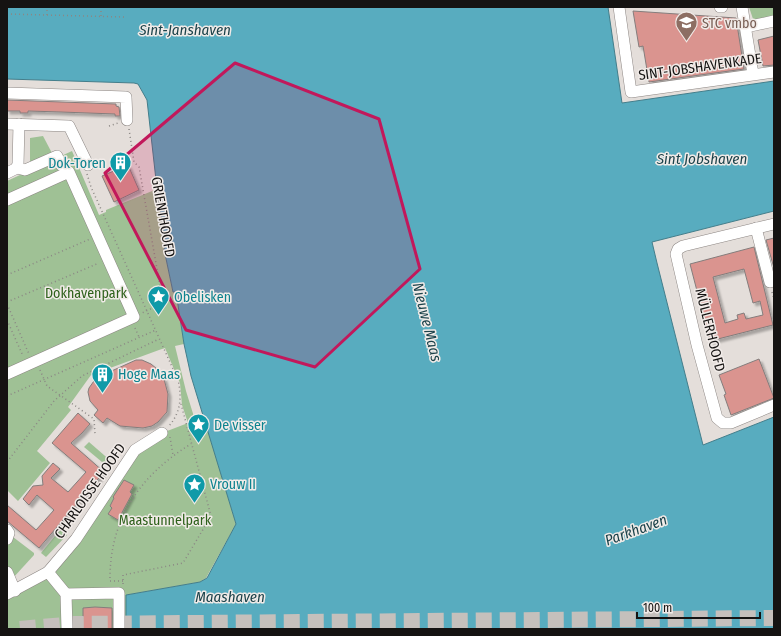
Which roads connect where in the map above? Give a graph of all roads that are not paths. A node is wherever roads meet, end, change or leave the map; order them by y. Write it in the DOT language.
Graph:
graph roads {
  1 [pos="618,7"];
  2 [pos="742,7"];
  3 [pos="774,21"];
  4 [pos="746,27"];
  5 [pos="774,72"];
  6 [pos="753,74"];
  7 [pos="7,93"];
  8 [pos="128,120"];
  9 [pos="7,124"];
  10 [pos="19,124"];
  11 [pos="88,165"];
  12 [pos="65,169"];
  13 [pos="12,171"];
  14 [pos="7,200"];
  15 [pos="774,224"];
  16 [pos="756,228"];
  17 [pos="774,281"];
  18 [pos="7,374"];
  19 [pos="774,406"];
  20 [pos="166,433"];
  21 [pos="7,530"];
  22 [pos="7,539"];
  23 [pos="7,572"];
  24 [pos="48,572"];
  25 [pos="11,593"];
  26 [pos="66,594"];
  27 [pos="67,629"];
  28 [pos="119,629"];
  1 -- 6 [label="street, SINT-JOBSHAVENKADE"];
  2 -- 4 [label="street"];
  3 -- 4 [label="street"];
  4 -- 6 [label="street"];
  5 -- 6 [label="street, SINT-JOBSHAVENKADE"];
  7 -- 8 [label="street"];
  9 -- 10 [label="street"];
  10 -- 11 [label="street"];
  10 -- 13 [label="street"];
  12 -- 13 [label="street"];
  12 -- 14 [label="street"];
  12 -- 18 [label="street"];
  15 -- 16 [label="street"];
  16 -- 17 [label="street"];
  16 -- 19 [label="street, MÜLLERHOOFD"];
  20 -- 24 [label="street, CHARLOISSE HOOFD"];
  21 -- 22 [label="street"];
  23 -- 25 [label="street, CHARLOISSE HOOFD"];
  24 -- 25 [label="street, CHARLOISSE HOOFD"];
  24 -- 26 [label="street"];
  26 -- 27 [label="street"];
  26 -- 28 [label="street"];
}
